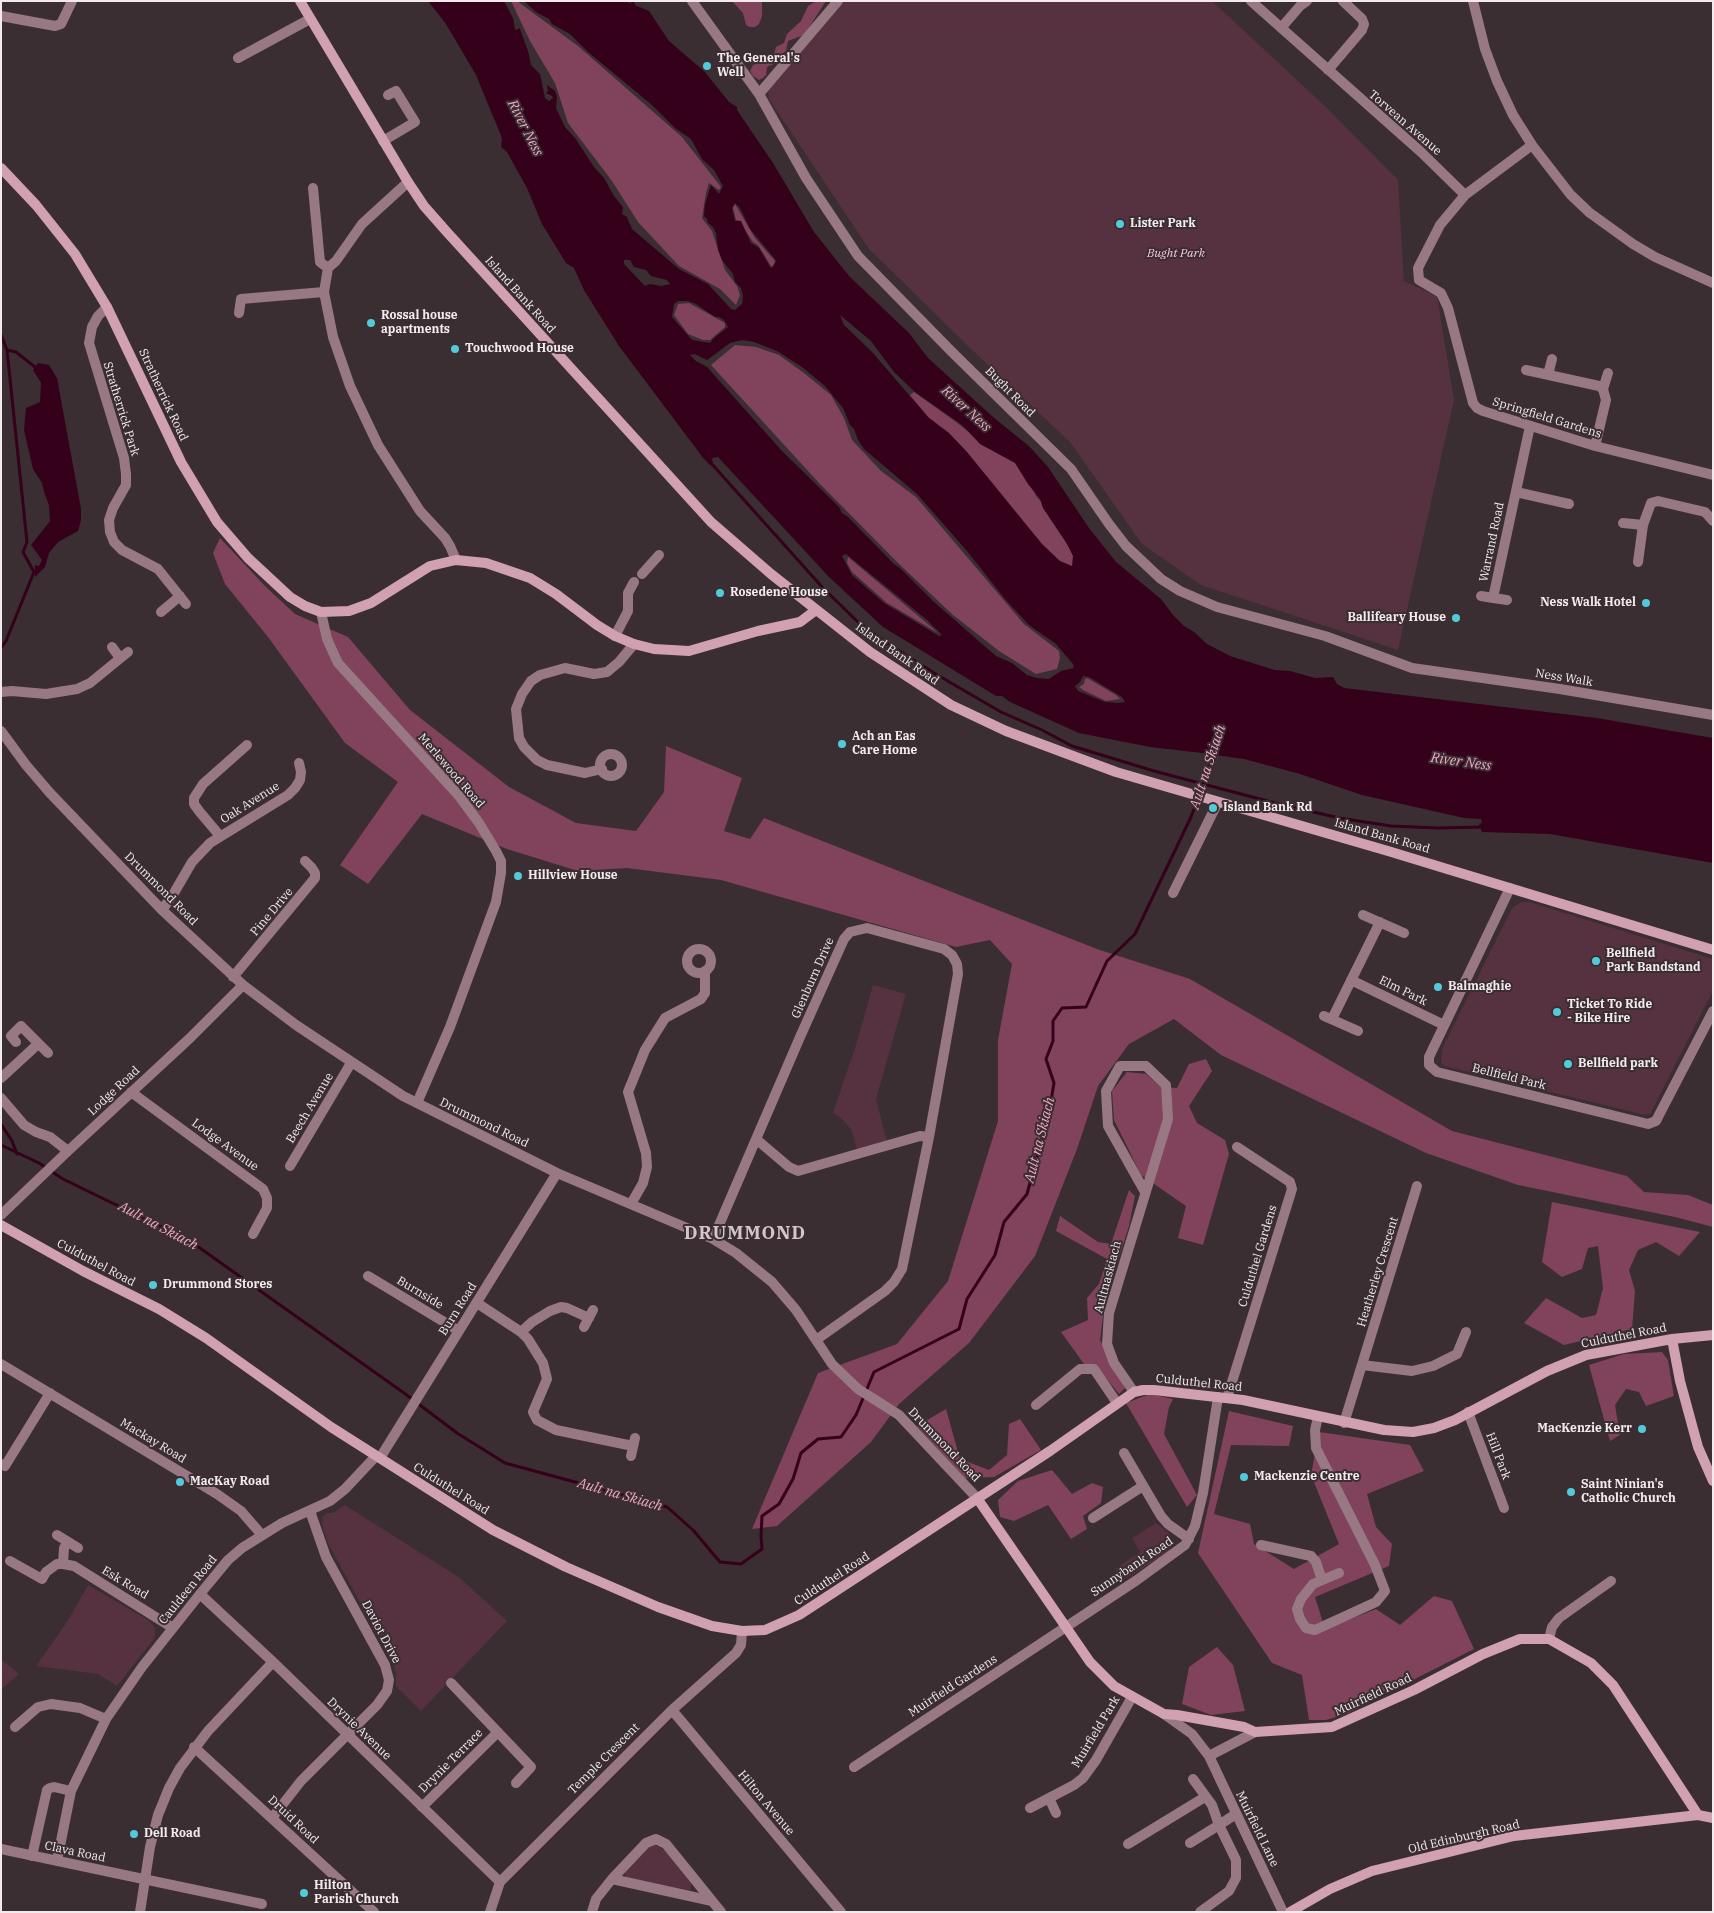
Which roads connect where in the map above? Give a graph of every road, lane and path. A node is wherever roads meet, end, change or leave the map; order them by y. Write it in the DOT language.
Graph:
graph roads {
  1 [pos="72,1"];
  2 [pos="300,1"];
  3 [pos="692,1"];
  4 [pos="838,1"];
  5 [pos="1251,1"];
  6 [pos="1307,1"];
  7 [pos="1343,1"];
  8 [pos="1473,1"];
  9 [pos="1,16"];
  10 [pos="310,19"];
  11 [pos="1281,28"];
  12 [pos="238,58"];
  13 [pos="1328,70"];
  14 [pos="759,94"];
  15 [pos="388,95"];
  16 [pos="383,141"];
  17 [pos="1532,145"];
  18 [pos="1,168"];
  19 [pos="408,182"];
  20 [pos="313,188"];
  21 [pos="1465,195"];
  22 [pos="328,268"];
  23 [pos="1713,283"];
  24 [pos="324,292"];
  25 [pos="107,307"];
  26 [pos="239,313"];
  27 [pos="1552,359"];
  28 [pos="1526,370"];
  29 [pos="1608,373"];
  30 [pos="1548,375"];
  31 [pos="1603,389"];
  32 [pos="1530,426"];
  33 [pos="1595,446"];
  34 [pos="1713,475"];
  35 [pos="1516,492"];
  36 [pos="1569,504"];
  37 [pos="1713,520"];
  38 [pos="1623,522"];
  39 [pos="1643,525"];
  40 [pos="659,555"];
  41 [pos="456,560"];
  42 [pos="1638,562"];
  43 [pos="642,574"];
  44 [pos="634,582"];
  45 [pos="1480,596"];
  46 [pos="1494,598"];
  47 [pos="1507,600"];
  48 [pos="816,610"];
  49 [pos="161,612"];
  50 [pos="321,612"];
  51 [pos="616,636"];
  52 [pos="634,644"];
  53 [pos="112,647"];
  54 [pos="1412,668"];
  55 [pos="1,692"];
  56 [pos="1713,715"];
  57 [pos="1,731"];
  58 [pos="247,744"];
  59 [pos="299,763"];
  60 [pos="602,769"];
  61 [pos="1218,802"];
  62 [pos="220,836"];
  63 [pos="304,861"];
  64 [pos="1510,888"];
  65 [pos="1173,893"];
  66 [pos="162,910"];
  67 [pos="1363,915"];
  68 [pos="1380,922"];
  69 [pos="1404,932"];
  70 [pos="1713,950"];
  71 [pos="705,971"];
  72 [pos="233,976"];
  73 [pos="1350,980"];
  74 [pos="243,985"];
  75 [pos="1713,1011"];
  76 [pos="1444,1025"];
  77 [pos="1358,1031"];
  78 [pos="16,1042"];
  79 [pos="38,1044"];
  80 [pos="48,1053"];
  81 [pos="351,1063"];
  82 [pos="1,1078"];
  83 [pos="132,1092"];
  84 [pos="1,1098"];
  85 [pos="417,1104"];
  86 [pos="929,1136"];
  87 [pos="756,1139"];
  88 [pos="1238,1148"];
  89 [pos="68,1150"];
  90 [pos="290,1166"];
  91 [pos="557,1172"];
  92 [pos="1417,1186"];
  93 [pos="1145,1192"];
  94 [pos="632,1204"];
  95 [pos="1,1215"];
  96 [pos="1,1224"];
  97 [pos="253,1228"];
  98 [pos="713,1239"];
  99 [pos="368,1276"];
  100 [pos="477,1303"];
  101 [pos="588,1319"];
  102 [pos="459,1331"];
  103 [pos="521,1332"];
  104 [pos="1466,1332"];
  105 [pos="1713,1335"];
  106 [pos="1672,1339"];
  107 [pos="816,1340"];
  108 [pos="1,1364"];
  109 [pos="1362,1365"];
  110 [pos="1134,1392"];
  111 [pos="50,1394"];
  112 [pos="1223,1397"];
  113 [pos="1117,1403"];
  114 [pos="1036,1405"];
  115 [pos="1468,1412"];
  116 [pos="1318,1417"];
  117 [pos="1344,1422"];
  118 [pos="633,1447"];
  119 [pos="1124,1453"];
  120 [pos="378,1457"];
  121 [pos="1,1464"];
  122 [pos="1713,1481"];
  123 [pos="1143,1486"];
  124 [pos="977,1498"];
  125 [pos="1504,1508"];
  126 [pos="310,1511"];
  127 [pos="1093,1518"];
  128 [pos="261,1534"];
  129 [pos="57,1535"];
  130 [pos="1189,1539"];
  131 [pos="68,1542"];
  132 [pos="1261,1544"];
  133 [pos="78,1548"];
  134 [pos="10,1561"];
  135 [pos="63,1564"];
  136 [pos="1339,1573"];
  137 [pos="1322,1580"];
  138 [pos="1611,1581"];
  139 [pos="200,1594"];
  140 [pos="1065,1627"];
  141 [pos="173,1628"];
  142 [pos="742,1631"];
  143 [pos="1549,1639"];
  144 [pos="273,1662"];
  145 [pos="451,1683"];
  146 [pos="1132,1697"];
  147 [pos="672,1710"];
  148 [pos="1164,1714"];
  149 [pos="106,1719"];
  150 [pos="15,1727"];
  151 [pos="498,1732"];
  152 [pos="1255,1732"];
  153 [pos="346,1734"];
  154 [pos="194,1747"];
  155 [pos="1209,1756"];
  156 [pos="854,1767"];
  157 [pos="1193,1779"];
  158 [pos="516,1783"];
  159 [pos="71,1791"];
  160 [pos="1205,1797"];
  161 [pos="1049,1798"];
  162 [pos="422,1807"];
  163 [pos="1030,1808"];
  164 [pos="1056,1813"];
  165 [pos="1236,1814"];
  166 [pos="1698,1816"];
  167 [pos="272,1818"];
  168 [pos="1713,1818"];
  169 [pos="1219,1824"];
  170 [pos="1190,1843"];
  171 [pos="1128,1844"];
  172 [pos="1,1849"];
  173 [pos="32,1856"];
  174 [pos="56,1861"];
  175 [pos="612,1879"];
  176 [pos="144,1880"];
  177 [pos="500,1882"];
  178 [pos="712,1901"];
  179 [pos="262,1904"];
  180 [pos="140,1912"];
  181 [pos="374,1912"];
  182 [pos="490,1912"];
  183 [pos="592,1912"];
  184 [pos="721,1912"];
  185 [pos="842,1912"];
  186 [pos="1200,1912"];
  187 [pos="1283,1912"];
  188 [pos="1290,1912"];
  1 -- 9 [label="street"];
  2 -- 10 [label="main road, Island Bank Road"];
  3 -- 14 [label="street, Bught Road"];
  4 -- 14 [label="street"];
  5 -- 11 [label="street, Torvean Avenue"];
  6 -- 11 [label="street"];
  7 -- 13 [label="street"];
  8 -- 17 [label="street"];
  10 -- 12 [label="street"];
  10 -- 16 [label="main road, Island Bank Road"];
  11 -- 13 [label="street, Torvean Avenue"];
  13 -- 21 [label="street, Torvean Avenue"];
  14 -- 54 [label="street, Bught Road"];
  15 -- 16 [label="street"];
  16 -- 19 [label="main road, Island Bank Road"];
  17 -- 21 [label="street"];
  17 -- 23 [label="street"];
  18 -- 25 [label="main road, Stratherrick Road"];
  19 -- 22 [label="street"];
  19 -- 48 [label="main road, Island Bank Road"];
  20 -- 22 [label="street"];
  21 -- 32 [label="street, Springfield Gardens"];
  22 -- 24 [label="street"];
  24 -- 26 [label="street"];
  24 -- 41 [label="street"];
  25 -- 49 [label="street, Stratherrick Park"];
  25 -- 50 [label="main road, Stratherrick Road"];
  27 -- 30 [label="street"];
  28 -- 30 [label="street"];
  29 -- 31 [label="street"];
  30 -- 31 [label="street"];
  31 -- 33 [label="street"];
  32 -- 33 [label="street, Springfield Gardens"];
  32 -- 35 [label="street, Warrand Road"];
  33 -- 34 [label="street, Springfield Gardens"];
  35 -- 36 [label="street, Warrand Road"];
  35 -- 46 [label="street, Warrand Road"];
  37 -- 39 [label="street"];
  38 -- 39 [label="street"];
  39 -- 42 [label="street"];
  40 -- 43 [label="street"];
  41 -- 50 [label="main road"];
  41 -- 51 [label="main road"];
  44 -- 51 [label="street"];
  45 -- 46 [label="street, Warrand Road"];
  46 -- 47 [label="street, Warrand Road"];
  48 -- 52 [label="main road"];
  48 -- 61 [label="main road, Island Bank Road"];
  50 -- 85 [label="street, Merlewood Road"];
  51 -- 52 [label="main road"];
  52 -- 60 [label="street"];
  53 -- 55 [label="street"];
  54 -- 56 [label="street, Ness Walk"];
  57 -- 66 [label="street, Drummond Road"];
  58 -- 62 [label="street, Oak Avenue"];
  59 -- 62 [label="street, Oak Avenue"];
  61 -- 64 [label="main road, Island Bank Road"];
  61 -- 65 [label="street"];
  62 -- 66 [label="street, Oak Avenue"];
  63 -- 72 [label="street, Pine Drive"];
  64 -- 70 [label="main road, Island Bank Road"];
  64 -- 76 [label="street, Bellfield Park"];
  66 -- 72 [label="street, Drummond Road"];
  67 -- 68 [label="street"];
  68 -- 69 [label="street"];
  68 -- 73 [label="street"];
  71 -- 94 [label="street"];
  72 -- 74 [label="street, Drummond Road"];
  73 -- 76 [label="street, Elm Park"];
  73 -- 77 [label="street"];
  74 -- 81 [label="street, Drummond Road"];
  74 -- 83 [label="street, Lodge Road"];
  75 -- 76 [label="street, Bellfield Park"];
  78 -- 79 [label="street"];
  79 -- 80 [label="street"];
  79 -- 82 [label="street"];
  81 -- 85 [label="street, Drummond Road"];
  81 -- 90 [label="street, Beech Avenue"];
  83 -- 89 [label="street, Lodge Road"];
  83 -- 97 [label="street, Lodge Avenue"];
  84 -- 89 [label="street"];
  85 -- 91 [label="street, Drummond Road"];
  86 -- 87 [label="street"];
  86 -- 87 [label="street, Glenburn Drive"];
  86 -- 107 [label="street, Glenburn Drive"];
  87 -- 98 [label="street, Glenburn Drive"];
  88 -- 112 [label="street, Culduthel Gardens"];
  89 -- 95 [label="street, Lodge Road"];
  91 -- 94 [label="street, Drummond Road"];
  91 -- 100 [label="street, Burn Road"];
  92 -- 109 [label="street, Heatherley Crescent"];
  93 -- 93 [label="street, Aultnaskiach"];
  93 -- 110 [label="street, Aultnaskiach"];
  94 -- 98 [label="street, Drummond Road"];
  96 -- 120 [label="main road, Culduthel Road"];
  98 -- 107 [label="street, Drummond Road"];
  99 -- 102 [label="street, Burnside"];
  100 -- 102 [label="street, Burn Road"];
  100 -- 103 [label="street"];
  101 -- 103 [label="street"];
  102 -- 120 [label="street, Burn Road"];
  103 -- 118 [label="street"];
  104 -- 109 [label="street"];
  105 -- 106 [label="main road, Culduthel Road"];
  106 -- 115 [label="main road, Culduthel Road"];
  106 -- 122 [label="main road"];
  107 -- 124 [label="street, Drummond Road"];
  108 -- 111 [label="street, Mackay Road"];
  109 -- 117 [label="street, Heatherley Crescent"];
  110 -- 112 [label="main road, Culduthel Road"];
  110 -- 113 [label="main road, Culduthel Road"];
  111 -- 121 [label="street"];
  111 -- 128 [label="street, Mackay Road"];
  112 -- 116 [label="main road, Culduthel Road"];
  112 -- 130 [label="street, Sunnybank Road"];
  113 -- 114 [label="street"];
  113 -- 124 [label="main road, Culduthel Road"];
  115 -- 117 [label="main road, Culduthel Road"];
  115 -- 125 [label="street, Hill Park"];
  116 -- 117 [label="main road, Culduthel Road"];
  116 -- 137 [label="street"];
  119 -- 123 [label="street"];
  120 -- 126 [label="street, Cauldeen Road"];
  120 -- 142 [label="main road, Culduthel Road"];
  123 -- 127 [label="street"];
  123 -- 130 [label="street"];
  124 -- 140 [label="main road, Muirfield Road"];
  124 -- 142 [label="main road, Culduthel Road"];
  126 -- 128 [label="street, Cauldeen Road"];
  126 -- 153 [label="street, Daviot Drive"];
  128 -- 139 [label="street, Cauldeen Road"];
  129 -- 131 [label="street"];
  130 -- 140 [label="street, Sunnybank Road"];
  131 -- 133 [label="street"];
  131 -- 135 [label="street"];
  132 -- 137 [label="street"];
  134 -- 135 [label="street"];
  135 -- 141 [label="street, Esk Road"];
  136 -- 137 [label="street"];
  138 -- 143 [label="street"];
  139 -- 141 [label="street, Cauldeen Road"];
  139 -- 144 [label="street, Drynie Avenue"];
  140 -- 146 [label="main road, Muirfield Road"];
  140 -- 156 [label="street, Muirfield Gardens"];
  141 -- 149 [label="street, Cauldeen Road"];
  142 -- 147 [label="street, Temple Crescent"];
  143 -- 152 [label="main road, Muirfield Road"];
  143 -- 166 [label="main road"];
  144 -- 153 [label="street, Drynie Avenue"];
  144 -- 154 [label="street"];
  145 -- 151 [label="street, Drynie Terrace"];
  146 -- 148 [label="main road, Muirfield Road"];
  146 -- 161 [label="street, Muirfield Park"];
  147 -- 177 [label="street, Temple Crescent"];
  147 -- 185 [label="street, Hilton Avenue"];
  148 -- 152 [label="main road, Muirfield Road"];
  148 -- 155 [label="street, Muirfield Lane"];
  149 -- 150 [label="street"];
  149 -- 159 [label="street, Cauldeen Road"];
  151 -- 158 [label="street, Drynie Terrace"];
  151 -- 162 [label="street, Drynie Terrace"];
  152 -- 155 [label="street"];
  153 -- 162 [label="street, Drynie Avenue"];
  153 -- 167 [label="street, Daviot Drive"];
  154 -- 167 [label="street, Druid Road"];
  154 -- 176 [label="street"];
  155 -- 165 [label="street, Muirfield Lane"];
  157 -- 160 [label="street"];
  159 -- 173 [label="street"];
  159 -- 174 [label="street, Cauldeen Road"];
  160 -- 169 [label="street"];
  160 -- 171 [label="street"];
  161 -- 163 [label="street, Muirfield Park"];
  161 -- 164 [label="street"];
  162 -- 177 [label="street, Drynie Avenue"];
  165 -- 169 [label="street"];
  165 -- 187 [label="street, Muirfield Lane"];
  166 -- 168 [label="main road, Old Edinburgh Road"];
  166 -- 188 [label="main road, Old Edinburgh Road"];
  167 -- 181 [label="street, Druid Road"];
  169 -- 170 [label="street"];
  169 -- 186 [label="street"];
  172 -- 173 [label="street, Clava Road"];
  173 -- 174 [label="street, Clava Road"];
  174 -- 176 [label="street, Clava Road"];
  175 -- 178 [label="street"];
  175 -- 178 [label="street"];
  175 -- 183 [label="street"];
  176 -- 179 [label="street"];
  176 -- 180 [label="street"];
  177 -- 182 [label="street, Temple Crescent"];
  178 -- 184 [label="street"];
}
